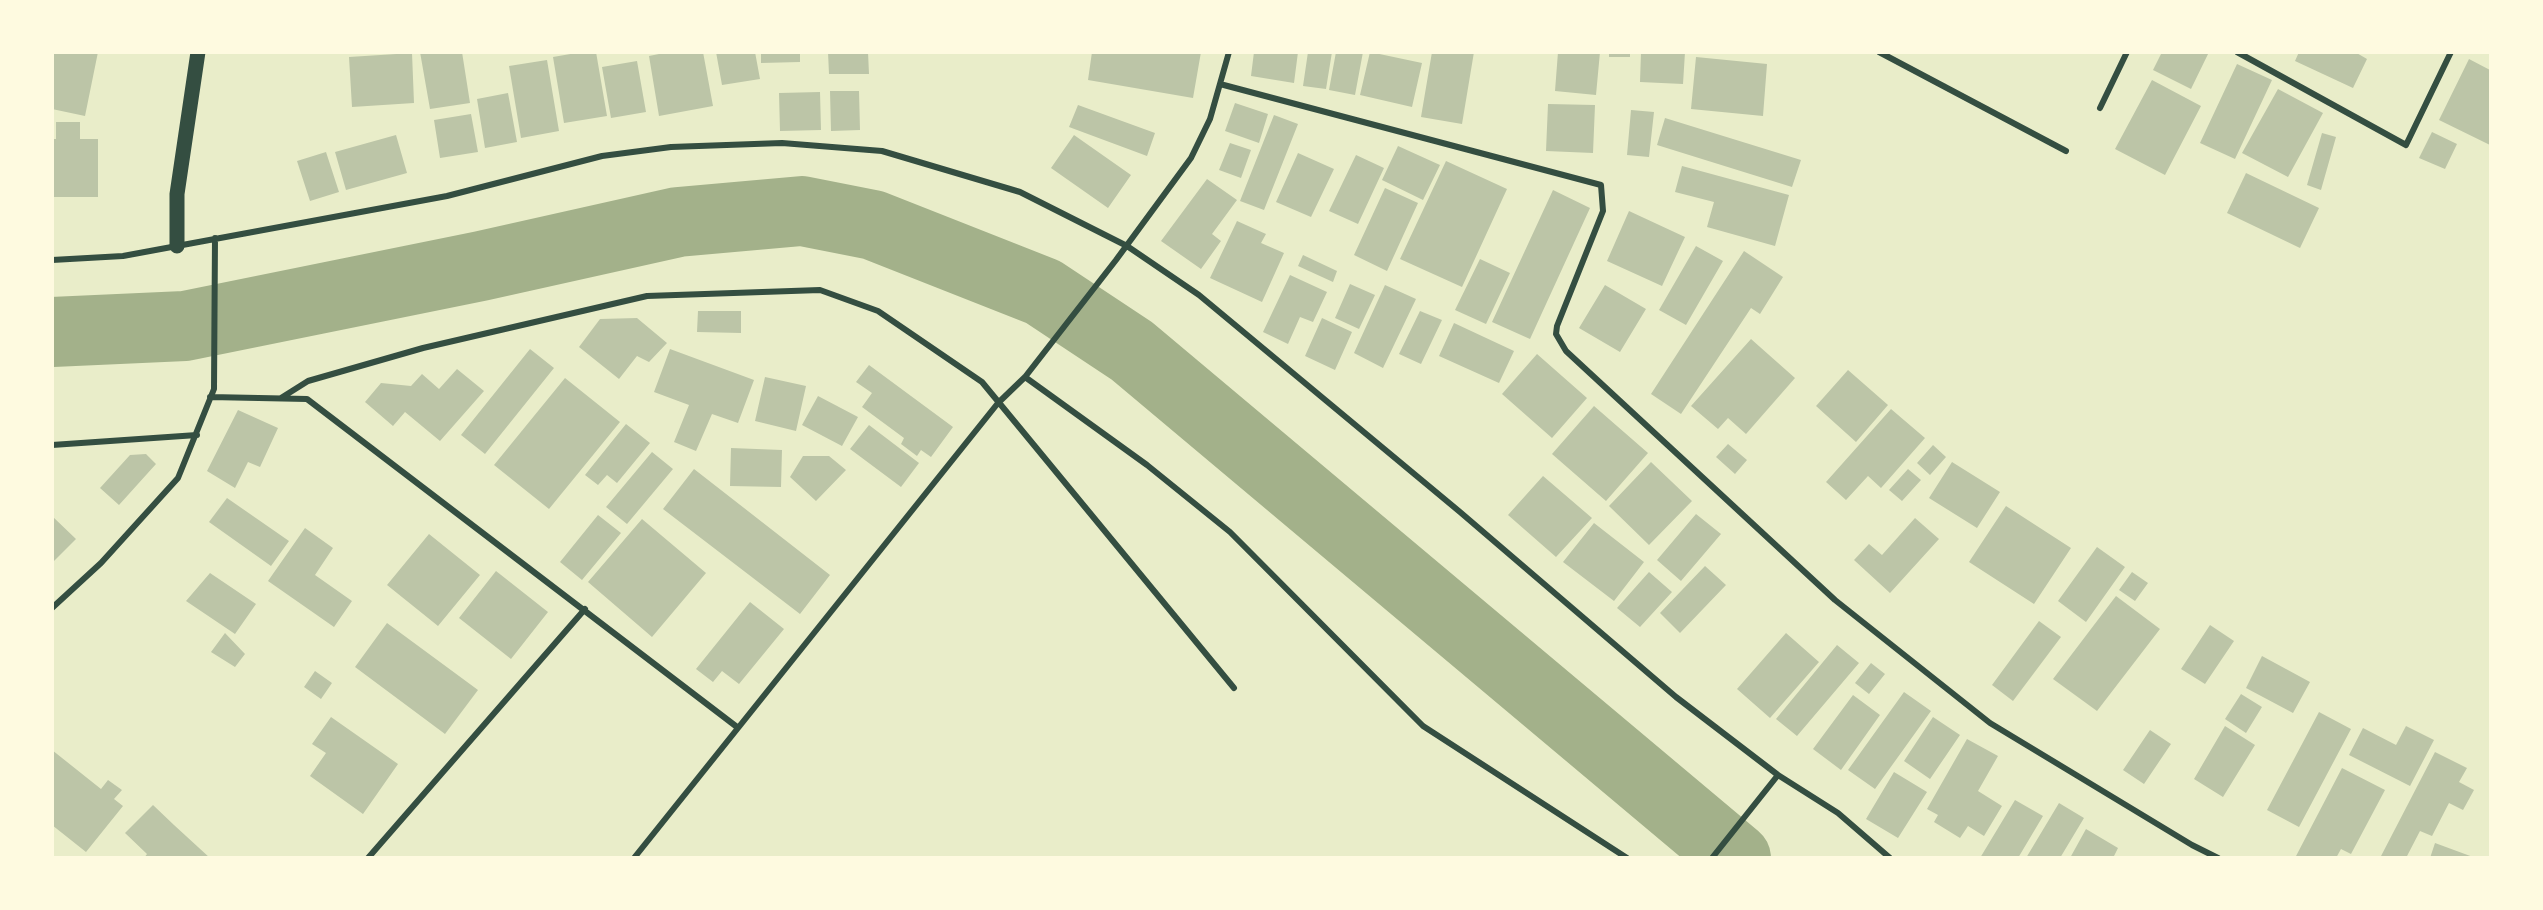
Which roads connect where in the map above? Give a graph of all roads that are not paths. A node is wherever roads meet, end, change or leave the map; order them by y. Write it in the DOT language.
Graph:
graph roads {
  1 [pos="198,52"];
  2 [pos="1229,52"];
  3 [pos="1879,52"];
  4 [pos="2127,52"];
  5 [pos="2237,52"];
  6 [pos="2451,52"];
  7 [pos="1220,84"];
  8 [pos="2100,108"];
  9 [pos="2066,151"];
  10 [pos="214,238"];
  11 [pos="177,246"];
  12 [pos="1126,246"];
  13 [pos="52,260"];
  14 [pos="1025,377"];
  15 [pos="210,397"];
  16 [pos="281,398"];
  17 [pos="998,403"];
  18 [pos="197,435"];
  19 [pos="52,445"];
  20 [pos="52,608"];
  21 [pos="585,609"];
  22 [pos="1234,688"];
  23 [pos="737,727"];
  24 [pos="1778,775"];
  25 [pos="368,858"];
  26 [pos="634,858"];
  27 [pos="1627,858"];
  28 [pos="1712,858"];
  29 [pos="1890,858"];
  30 [pos="2218,858"];
  1 -- 11 [label="main road"];
  2 -- 7 [label="street"];
  3 -- 9 [label="street"];
  4 -- 8 [label="street"];
  5 -- 6 [label="street"];
  7 -- 12 [label="street"];
  7 -- 30 [label="street"];
  10 -- 11 [label="street"];
  10 -- 12 [label="street"];
  10 -- 15 [label="street"];
  11 -- 13 [label="street"];
  12 -- 14 [label="street"];
  12 -- 24 [label="street"];
  14 -- 17 [label="street"];
  14 -- 27 [label="street"];
  15 -- 16 [label="street"];
  15 -- 18 [label="street"];
  16 -- 17 [label="street"];
  16 -- 21 [label="street"];
  17 -- 22 [label="street"];
  17 -- 23 [label="street"];
  18 -- 19 [label="street"];
  18 -- 20 [label="street"];
  21 -- 23 [label="street"];
  21 -- 25 [label="street"];
  23 -- 26 [label="street"];
  24 -- 28 [label="street"];
  24 -- 29 [label="street"];
}
